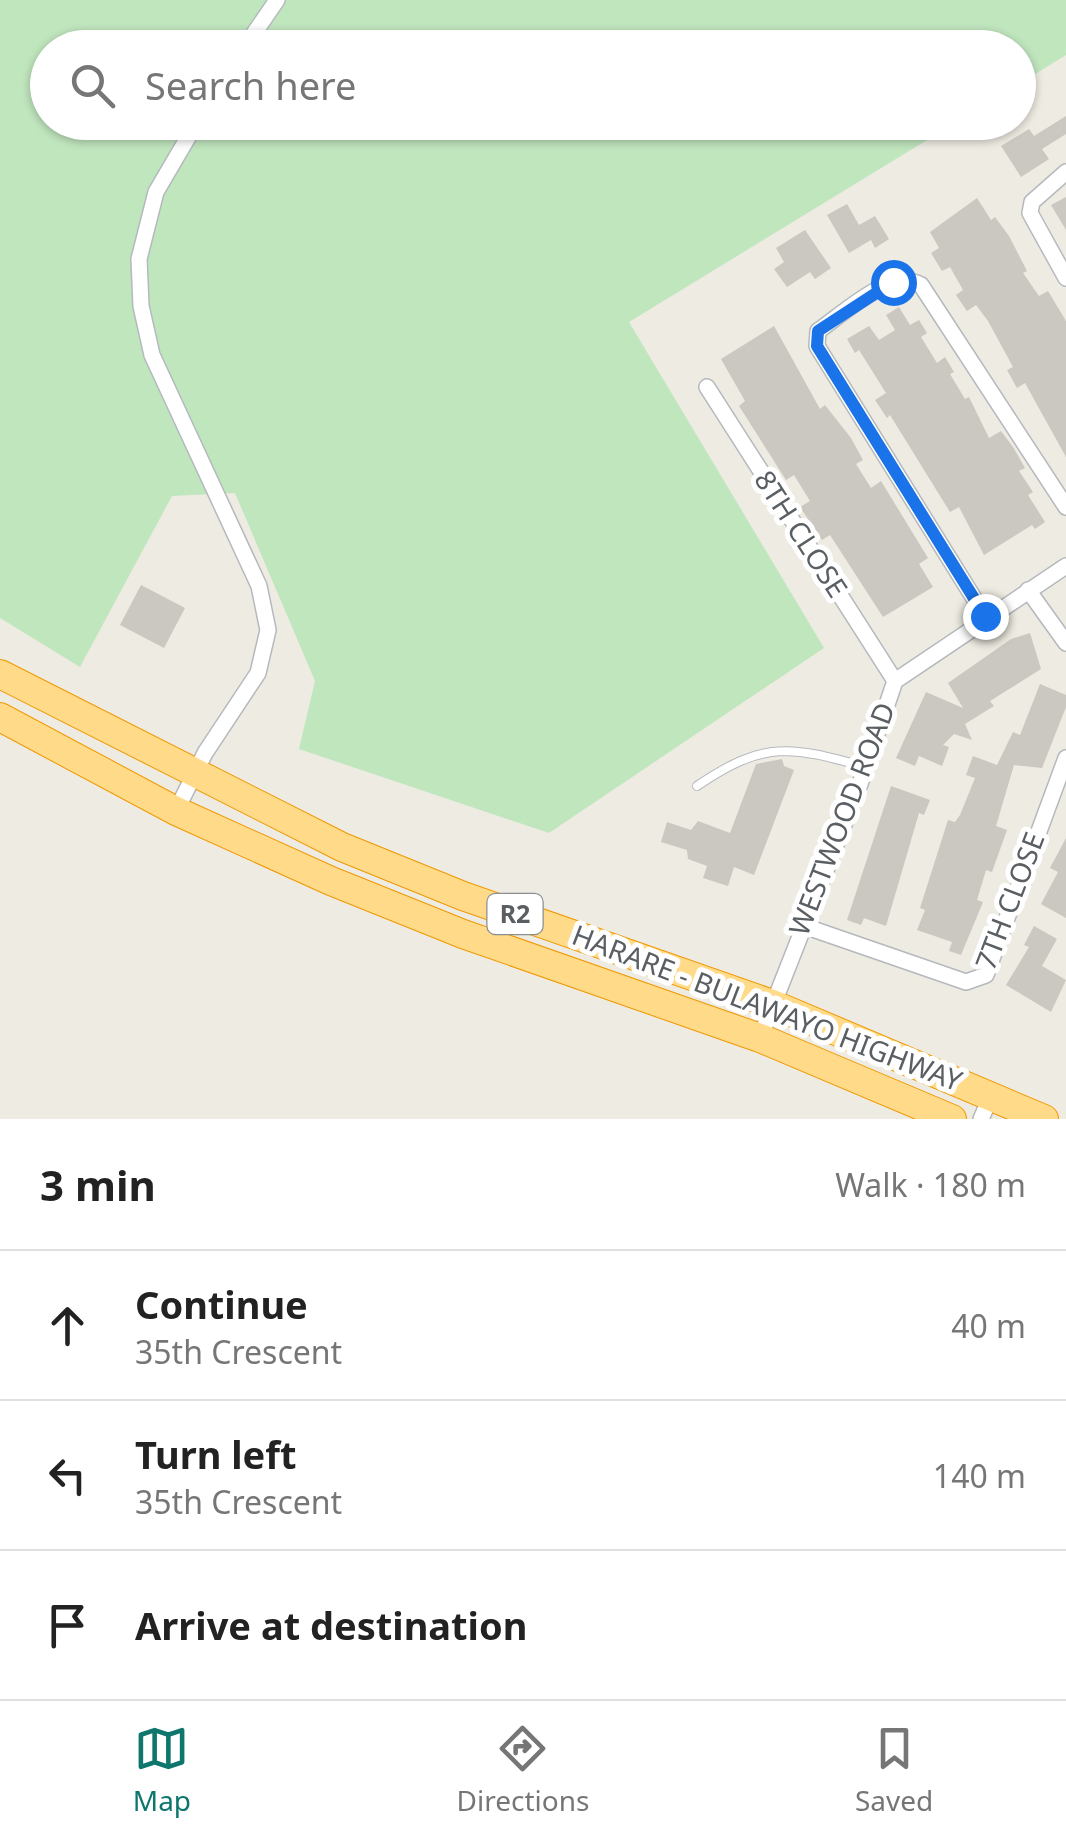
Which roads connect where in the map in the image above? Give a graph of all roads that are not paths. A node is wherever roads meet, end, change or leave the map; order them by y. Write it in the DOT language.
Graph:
graph roads {
  1 [pos="277,0"];
  2 [pos="256,30"];
  3 [pos="186,140"];
  4 [pos="1066,172"];
  5 [pos="1066,278"];
  6 [pos="707,387"];
  7 [pos="1066,507"];
  8 [pos="1066,566"];
  9 [pos="1028,590"];
  10 [pos="985,616"];
  11 [pos="1066,643"];
  12 [pos="0,674"];
  13 [pos="895,681"];
  14 [pos="0,717"];
  15 [pos="1066,758"];
  16 [pos="866,766"];
  17 [pos="194,776"];
  18 [pos="697,786"];
  19 [pos="176,811"];
  20 [pos="801,925"];
  21 [pos="772,1004"];
  22 [pos="760,1038"];
  23 [pos="878,1088"];
  24 [pos="986,1107"];
  25 [pos="912,1119"];
  26 [pos="952,1119"];
  27 [pos="1044,1119"];
  1 -- 2 [label="street"];
  3 -- 17 [label="street"];
  4 -- 5 [label="street"];
  6 -- 13 [label="street, 8TH CLOSE"];
  7 -- 10 [label="street"];
  8 -- 9 [label="street, WESTWOOD ROAD"];
  9 -- 10 [label="street, WESTWOOD ROAD"];
  9 -- 11 [label="street"];
  10 -- 13 [label="street, WESTWOOD ROAD"];
  12 -- 17 [label="highway, HARARE - BULAWAYO HIGHWAY / R2"];
  13 -- 16 [label="street, WESTWOOD ROAD"];
  14 -- 19 [label="highway, HARARE - BULAWAYO HIGHWAY / R2"];
  15 -- 20 [label="street, 7TH CLOSE"];
  16 -- 18 [label="lane"];
  16 -- 20 [label="street, WESTWOOD ROAD"];
  17 -- 19 [label="street"];
  17 -- 21 [label="highway, HARARE - BULAWAYO HIGHWAY / R2"];
  19 -- 22 [label="highway, HARARE - BULAWAYO HIGHWAY / R2"];
  20 -- 21 [label="street, WESTWOOD ROAD"];
  21 -- 22 [label="street, WESTWOOD ROAD"];
  21 -- 24 [label="highway, HARARE - BULAWAYO HIGHWAY / R2"];
  22 -- 23 [label="highway, HARARE - BULAWAYO HIGHWAY / R2"];
  23 -- 25 [label="highway"];
  23 -- 26 [label="highway, HARARE - BULAWAYO HIGHWAY / R2"];
  24 -- 27 [label="highway, HARARE - BULAWAYO HIGHWAY / R2"];
}
